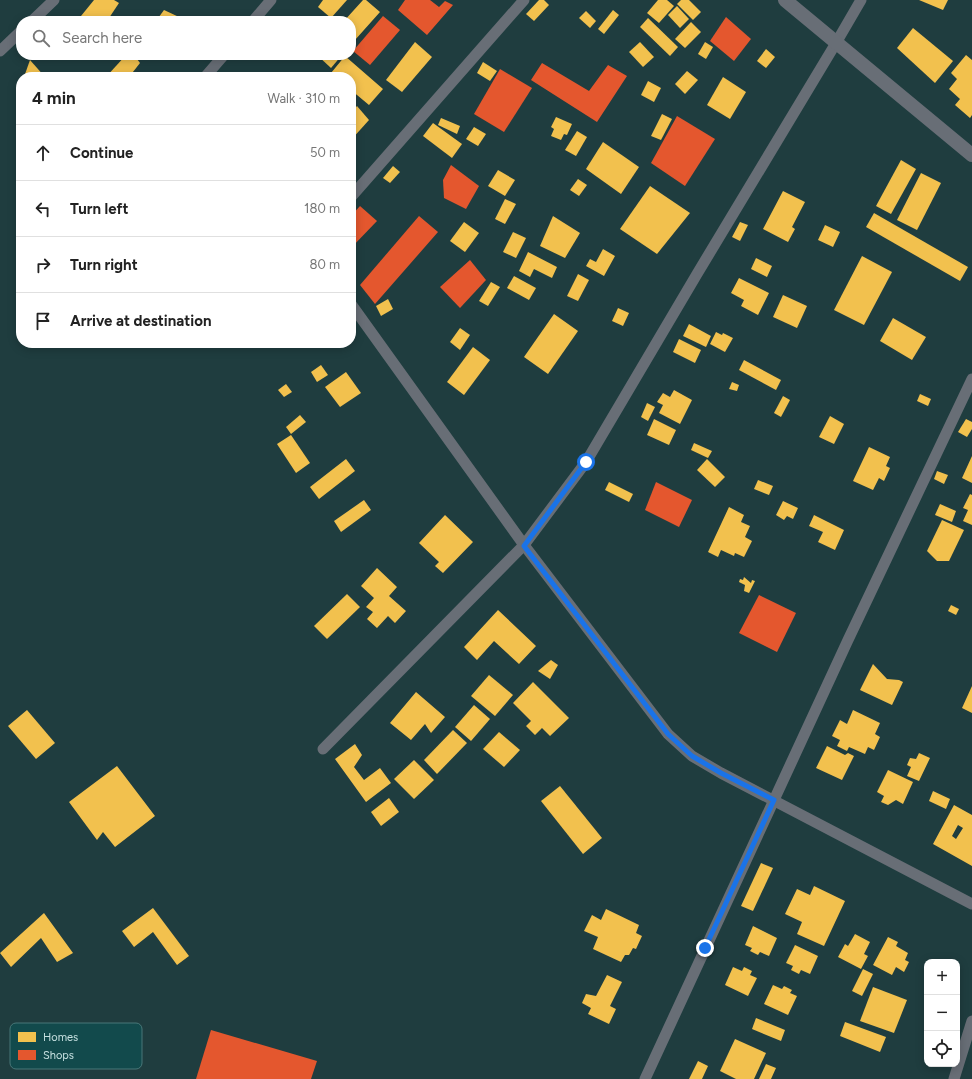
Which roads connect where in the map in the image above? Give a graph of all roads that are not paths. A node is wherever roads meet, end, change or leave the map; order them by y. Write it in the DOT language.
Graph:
graph roads {
  1 [pos="54,0"];
  2 [pos="271,0"];
  3 [pos="524,0"];
  4 [pos="785,0"];
  5 [pos="861,0"];
  6 [pos="37,16"];
  7 [pos="257,16"];
  8 [pos="16,36"];
  9 [pos="836,43"];
  10 [pos="0,51"];
  11 [pos="220,60"];
  12 [pos="209,72"];
  13 [pos="972,155"];
  14 [pos="356,191"];
  15 [pos="356,311"];
  16 [pos="972,379"];
  17 [pos="524,546"];
  18 [pos="323,750"];
  19 [pos="774,800"];
  20 [pos="972,904"];
  21 [pos="972,1021"];
  22 [pos="646,1079"];
  23 [pos="954,1079"];
  1 -- 6 [label="street"];
  2 -- 7 [label="street"];
  3 -- 14 [label="street"];
  4 -- 9 [label="street"];
  5 -- 9 [label="street"];
  8 -- 10 [label="street"];
  9 -- 13 [label="street"];
  9 -- 17 [label="street"];
  11 -- 12 [label="street"];
  15 -- 17 [label="street"];
  16 -- 19 [label="street"];
  17 -- 18 [label="street"];
  17 -- 19 [label="street"];
  19 -- 20 [label="street"];
  19 -- 22 [label="street"];
  21 -- 23 [label="street"];
}
